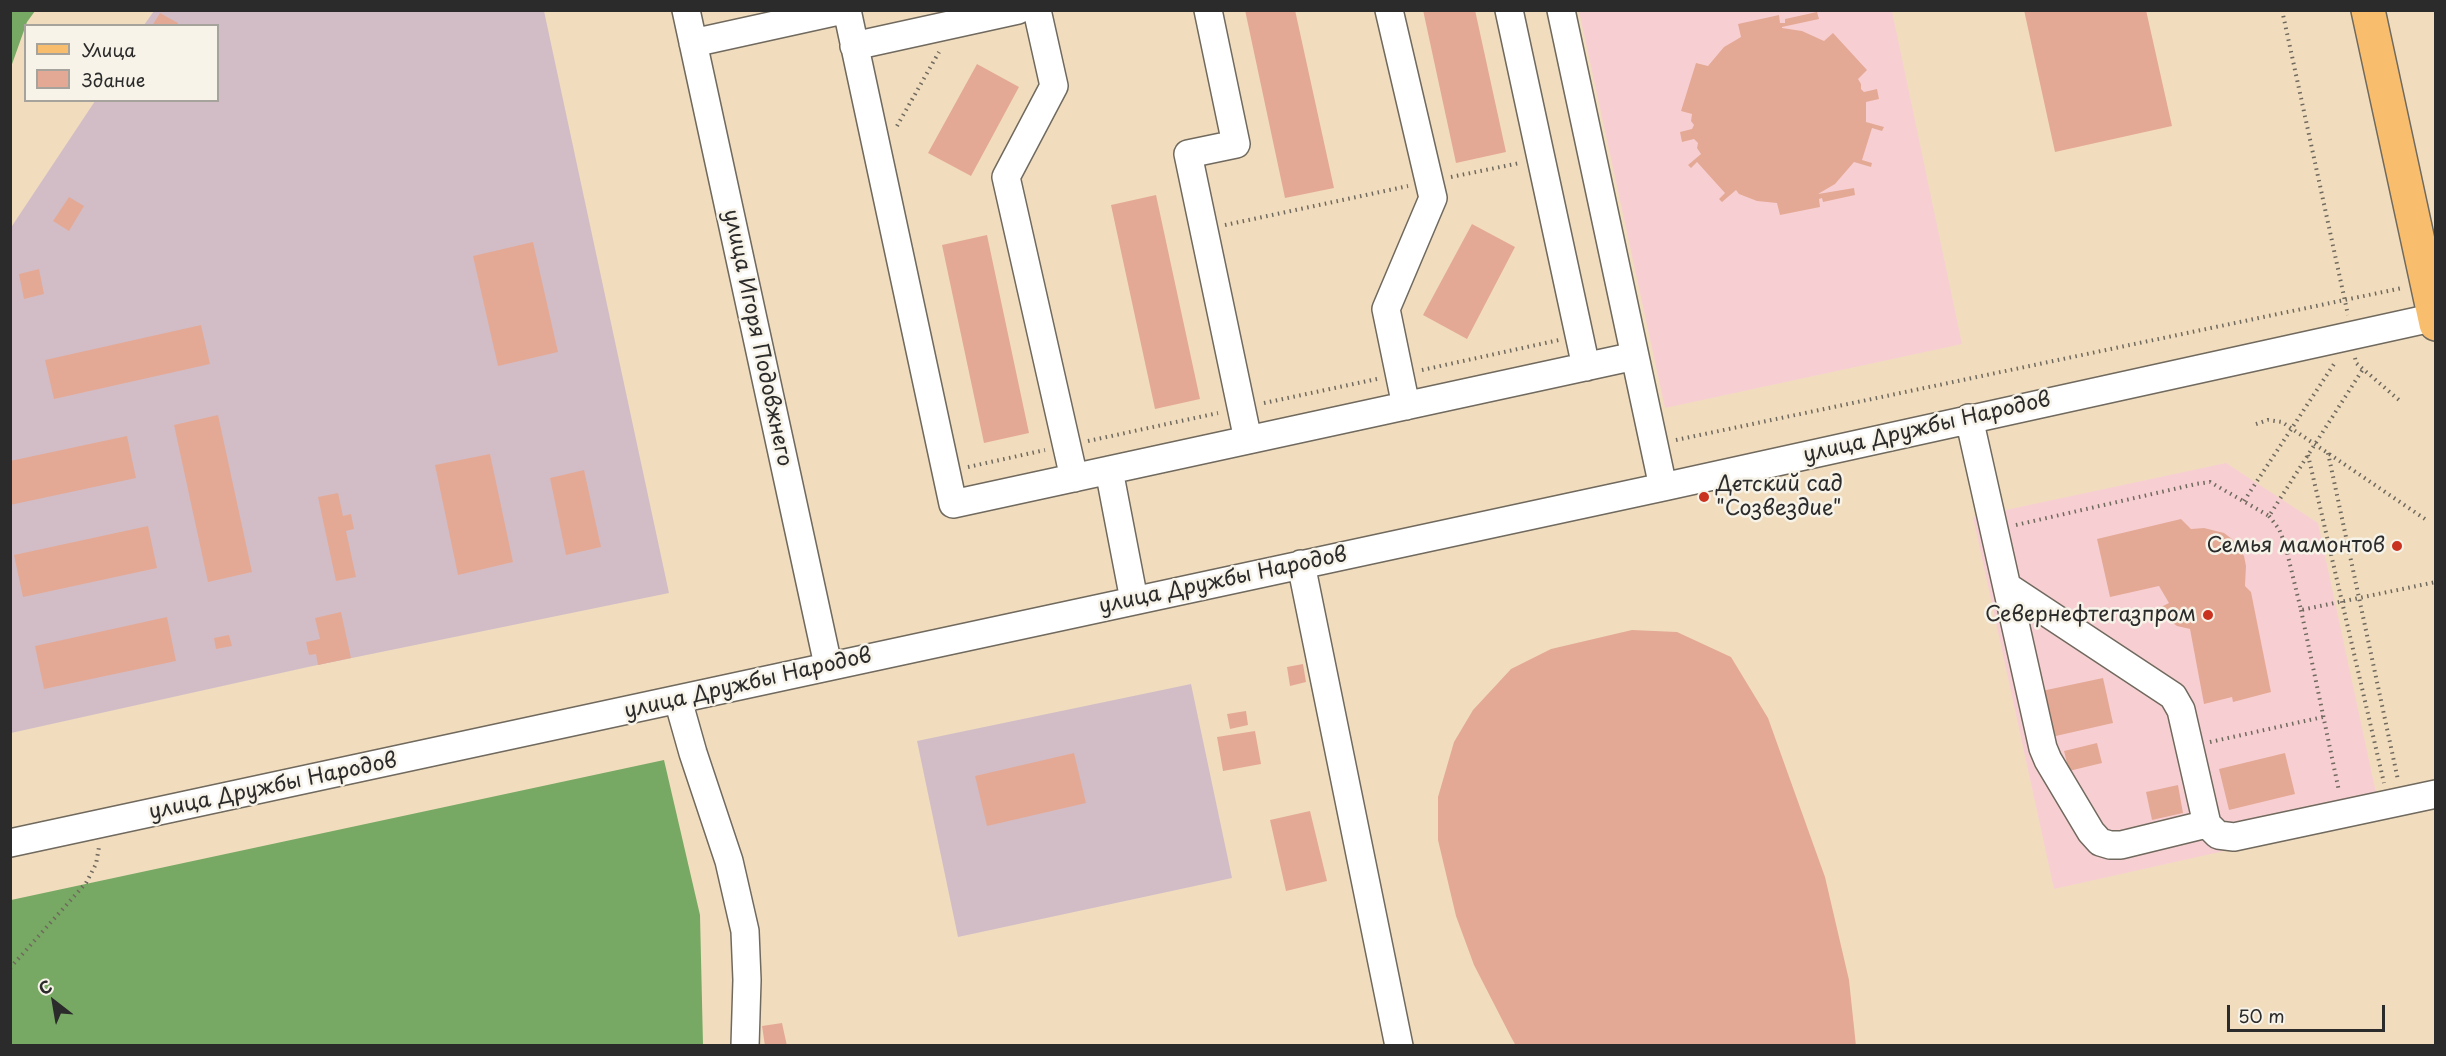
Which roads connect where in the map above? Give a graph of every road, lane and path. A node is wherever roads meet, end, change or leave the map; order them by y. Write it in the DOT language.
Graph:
graph roads {
  1 [pos="686,10"];
  2 [pos="845,10"];
  3 [pos="1018,10"];
  4 [pos="1037,10"];
  5 [pos="1208,10"];
  6 [pos="1389,10"];
  7 [pos="1509,10"];
  8 [pos="1561,10"];
  9 [pos="2282,10"];
  10 [pos="2368,10"];
  11 [pos="955,24"];
  12 [pos="693,43"];
  13 [pos="854,46"];
  14 [pos="878,158"];
  15 [pos="1541,159"];
  16 [pos="1429,182"];
  17 [pos="1204,229"];
  18 [pos="2427,283"];
  19 [pos="2345,300"];
  20 [pos="2435,320"];
  21 [pos="2351,335"];
  22 [pos="1579,336"];
  23 [pos="1635,356"];
  24 [pos="2336,360"];
  25 [pos="1586,367"];
  26 [pos="2363,369"];
  27 [pos="1399,375"];
  28 [pos="2399,400"];
  29 [pos="1406,406"];
  30 [pos="1241,408"];
  31 [pos="1969,418"];
  32 [pos="2256,424"];
  33 [pos="2291,428"];
  34 [pos="1248,440"];
  35 [pos="1654,444"];
  36 [pos="2315,444"];
  37 [pos="1066,446"];
  38 [pos="2328,453"];
  39 [pos="2308,455"];
  40 [pos="1109,470"];
  41 [pos="946,471"];
  42 [pos="1074,478"];
  43 [pos="1663,486"];
  44 [pos="2244,501"];
  45 [pos="2269,516"];
  46 [pos="2425,519"];
  47 [pos="1995,530"];
  48 [pos="1301,564"];
  49 [pos="2436,582"];
  50 [pos="2008,587"];
  51 [pos="2359,598"];
  52 [pos="1134,600"];
  53 [pos="2342,602"];
  54 [pos="2301,610"];
  55 [pos="828,665"];
  56 [pos="678,700"];
  57 [pos="2323,717"];
  58 [pos="2189,746"];
  59 [pos="2436,794"];
  60 [pos="2396,802"];
  61 [pos="2343,814"];
  62 [pos="102,824"];
  63 [pos="2208,824"];
  64 [pos="10,843"];
  65 [pos="10,968"];
  66 [pos="745,1046"];
  67 [pos="1399,1046"];
  1 -- 12 [label="street, улица Игоря Подовжнего"];
  2 -- 12 [label="street"];
  2 -- 13 [label="street"];
  3 -- 11 [label="street"];
  4 -- 37 [label="street"];
  5 -- 17 [label="street"];
  6 -- 16 [label="street"];
  7 -- 15 [label="street"];
  8 -- 23 [label="street"];
  9 -- 19 [label="path"];
  10 -- 18 [label="main road"];
  11 -- 13 [label="street"];
  11 -- 14 [label="path"];
  12 -- 55 [label="street, улица Игоря Подовжнего"];
  13 -- 14 [label="street"];
  14 -- 41 [label="street"];
  15 -- 16 [label="path"];
  15 -- 22 [label="street"];
  16 -- 17 [label="path"];
  16 -- 27 [label="street"];
  17 -- 30 [label="street"];
  18 -- 19 [label="path"];
  18 -- 20 [label="main road"];
  19 -- 21 [label="path"];
  19 -- 35 [label="path"];
  20 -- 21 [label="street, улица Дружбы Народов"];
  21 -- 26 [label="path"];
  21 -- 31 [label="street, улица Дружбы Народов"];
  22 -- 25 [label="street"];
  22 -- 27 [label="path"];
  23 -- 25 [label="street"];
  23 -- 35 [label="street"];
  24 -- 33 [label="path"];
  25 -- 29 [label="street"];
  26 -- 28 [label="path"];
  26 -- 36 [label="path"];
  27 -- 29 [label="street"];
  27 -- 30 [label="path"];
  29 -- 34 [label="street"];
  30 -- 34 [label="street"];
  30 -- 37 [label="path"];
  31 -- 43 [label="street, улица Дружбы Народов"];
  31 -- 47 [label="street"];
  32 -- 33 [label="path"];
  33 -- 36 [label="path"];
  33 -- 44 [label="path"];
  34 -- 40 [label="street"];
  35 -- 43 [label="street"];
  36 -- 38 [label="path"];
  36 -- 39 [label="path"];
  37 -- 41 [label="path"];
  37 -- 42 [label="street"];
  38 -- 46 [label="path"];
  38 -- 51 [label="path"];
  39 -- 45 [label="path"];
  39 -- 53 [label="path"];
  40 -- 42 [label="street"];
  40 -- 52 [label="street"];
  41 -- 42 [label="street"];
  43 -- 48 [label="street, улица Дружбы Народов"];
  44 -- 45 [label="path"];
  44 -- 47 [label="path"];
  45 -- 54 [label="path"];
  47 -- 50 [label="street"];
  48 -- 52 [label="street, улица Дружбы Народов"];
  48 -- 67 [label="street"];
  49 -- 51 [label="path"];
  50 -- 58 [label="street"];
  50 -- 63 [label="street"];
  51 -- 53 [label="path"];
  51 -- 60 [label="path"];
  52 -- 55 [label="street, улица Дружбы Народов"];
  53 -- 54 [label="path"];
  53 -- 60 [label="path"];
  54 -- 57 [label="path"];
  55 -- 56 [label="street, улица Дружбы Народов"];
  56 -- 62 [label="street, улица Дружбы Народов"];
  56 -- 66 [label="street"];
  57 -- 58 [label="path"];
  57 -- 61 [label="path"];
  58 -- 63 [label="street"];
  59 -- 60 [label="street"];
  60 -- 61 [label="street"];
  61 -- 63 [label="street"];
  62 -- 64 [label="street, улица Дружбы Народов"];
  62 -- 65 [label="path"];
}
